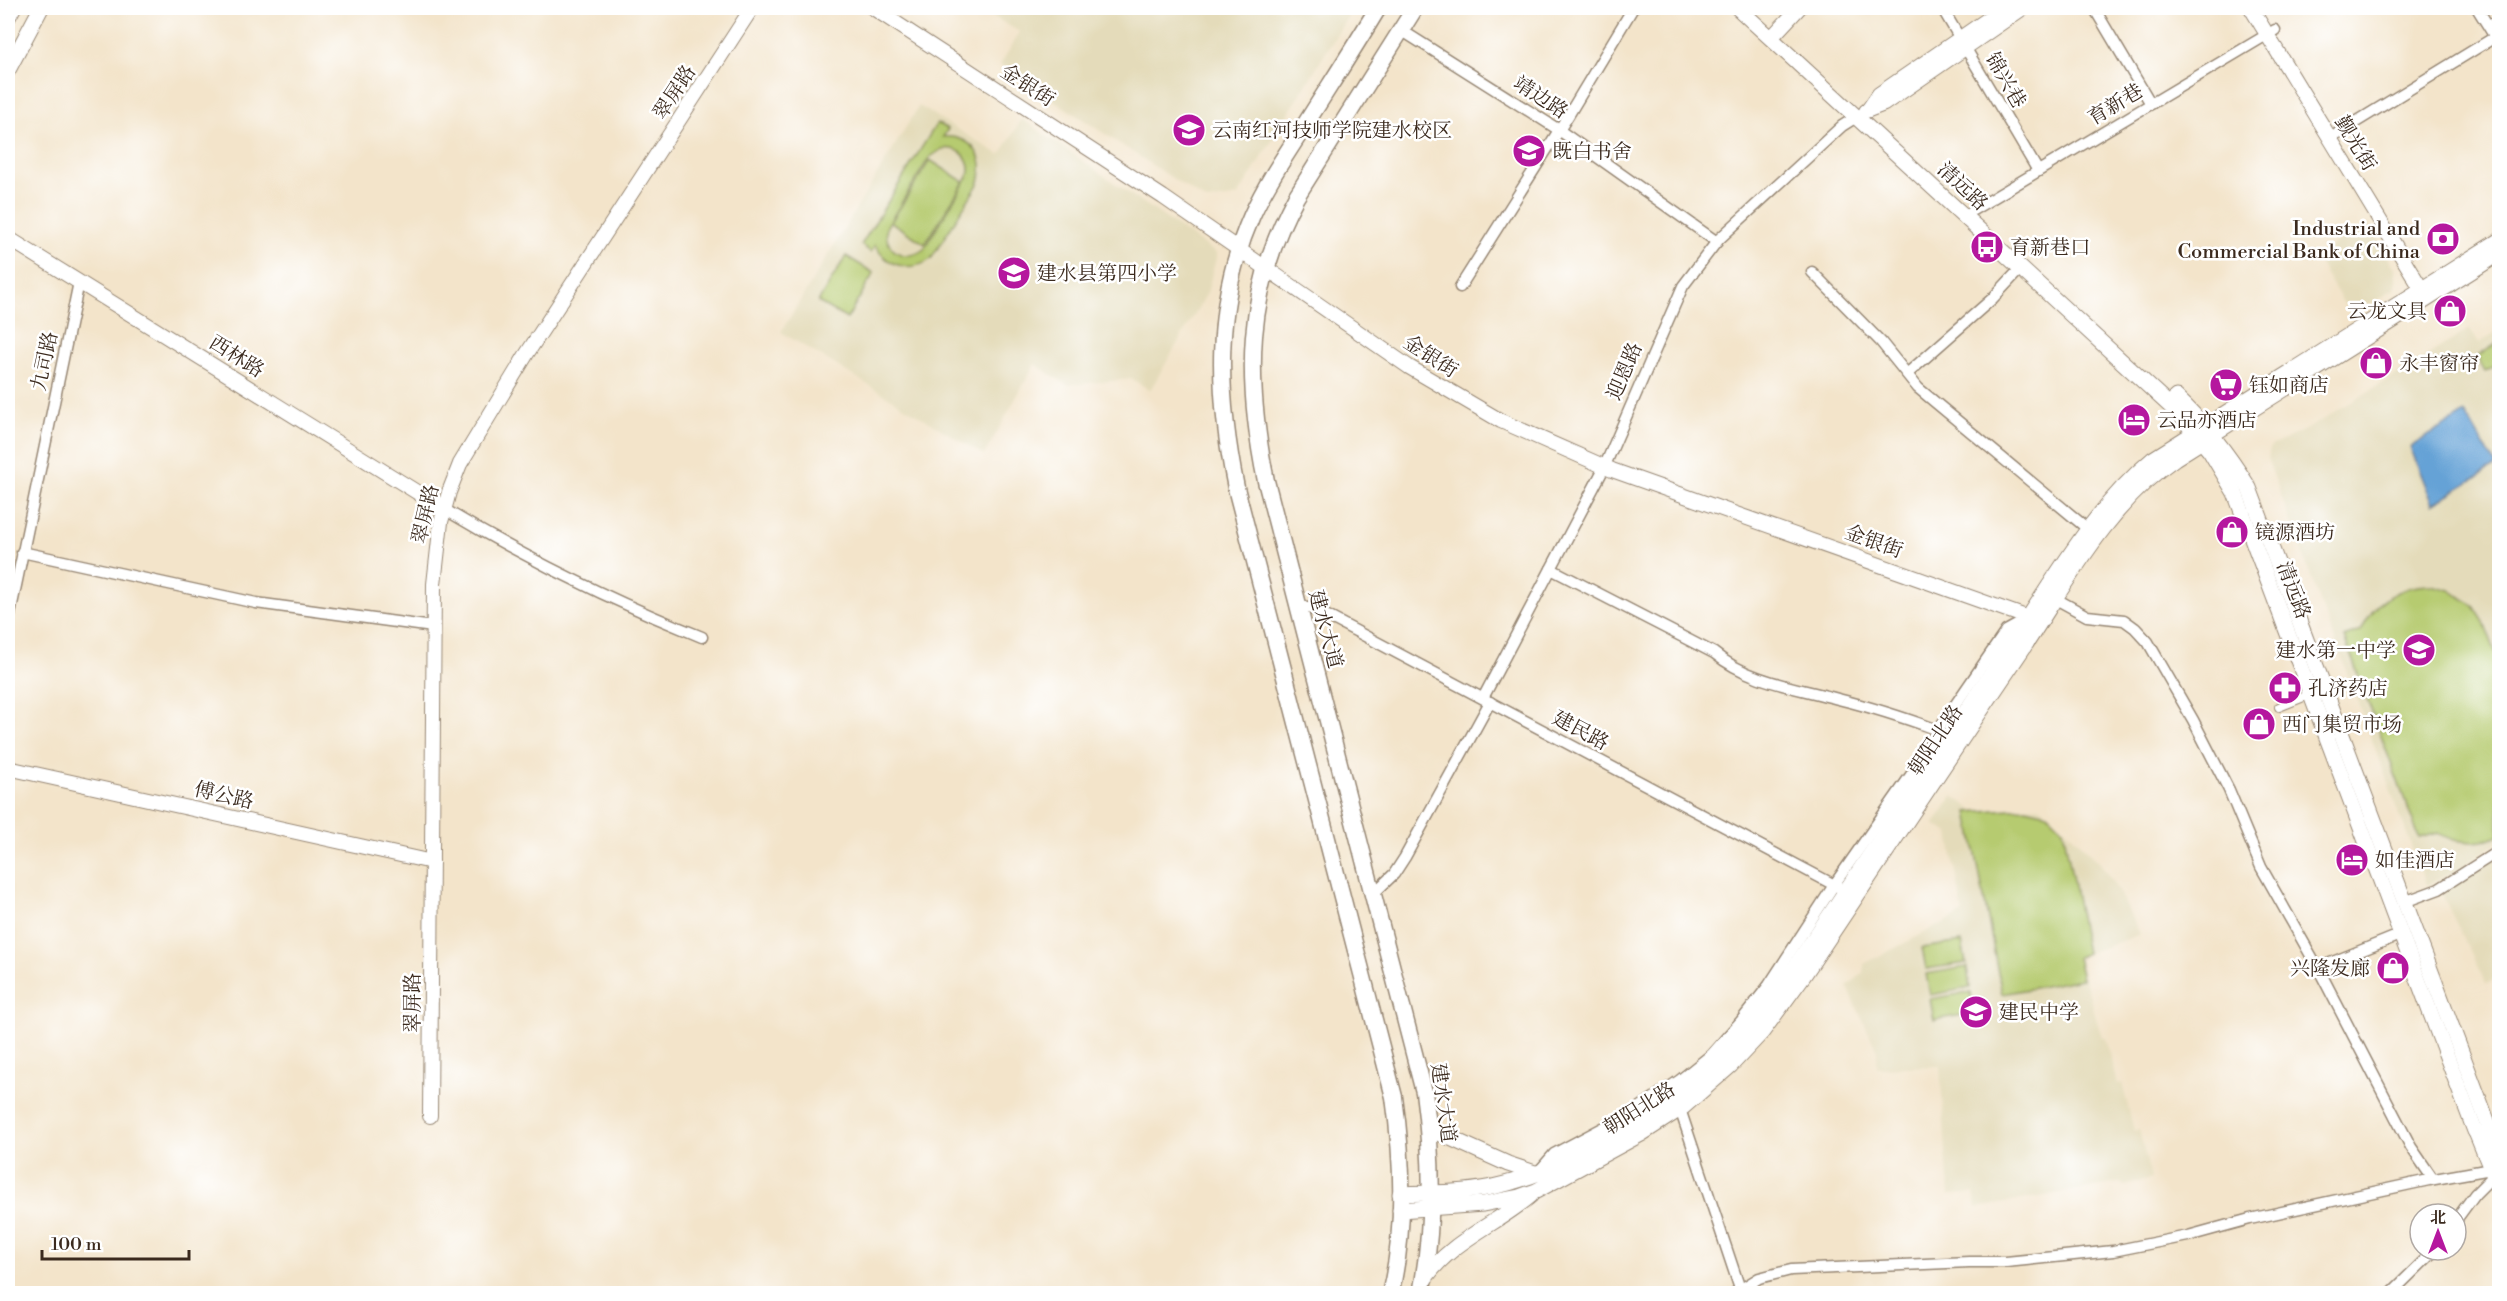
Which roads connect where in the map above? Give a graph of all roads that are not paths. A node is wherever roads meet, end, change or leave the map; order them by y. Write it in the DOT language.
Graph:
graph roads {
  1 [pos="13,8"];
  2 [pos="41,8"];
  3 [pos="752,8"];
  4 [pos="873,8"];
  5 [pos="1378,8"];
  6 [pos="1415,8"];
  7 [pos="1633,8"];
  8 [pos="1738,8"];
  9 [pos="1753,8"];
  10 [pos="1798,8"];
  11 [pos="1942,8"];
  12 [pos="2004,8"];
  13 [pos="2023,8"];
  14 [pos="2094,8"];
  15 [pos="2251,8"];
  16 [pos="2262,8"];
  17 [pos="2476,8"];
  18 [pos="8,17"];
  19 [pos="1401,30"];
  20 [pos="2271,32"];
  21 [pos="1775,34"];
  22 [pos="2497,41"];
  23 [pos="1963,43"];
  24 [pos="8,70"];
  25 [pos="2151,104"];
  26 [pos="1862,114"];
  27 [pos="1559,130"];
  28 [pos="2338,133"];
  29 [pos="2038,171"];
  30 [pos="1973,210"];
  31 [pos="8,238"];
  32 [pos="2499,240"];
  33 [pos="1717,242"];
  34 [pos="1239,250"];
  35 [pos="2499,253"];
  36 [pos="1266,268"];
  37 [pos="2021,268"];
  38 [pos="1812,272"];
  39 [pos="79,282"];
  40 [pos="1460,287"];
  41 [pos="2428,291"];
  42 [pos="1908,373"];
  43 [pos="2203,433"];
  44 [pos="1605,467"];
  45 [pos="444,509"];
  46 [pos="2089,530"];
  47 [pos="22,552"];
  48 [pos="1551,569"];
  49 [pos="2056,599"];
  50 [pos="1298,604"];
  51 [pos="2029,618"];
  52 [pos="8,624"];
  53 [pos="433,627"];
  54 [pos="702,637"];
  55 [pos="2311,694"];
  56 [pos="1486,700"];
  57 [pos="2278,707"];
  58 [pos="1938,730"];
  59 [pos="8,768"];
  60 [pos="2499,850"];
  61 [pos="432,862"];
  62 [pos="1840,888"];
  63 [pos="1374,894"];
  64 [pos="2404,902"];
  65 [pos="2402,934"];
  66 [pos="2318,968"];
  67 [pos="1680,1108"];
  68 [pos="430,1116"];
  69 [pos="1428,1128"];
  70 [pos="2475,1131"];
  71 [pos="2493,1145"];
  72 [pos="2496,1165"];
  73 [pos="1538,1174"];
  74 [pos="2433,1179"];
  75 [pos="1536,1191"];
  76 [pos="2499,1192"];
  77 [pos="1431,1200"];
  78 [pos="1400,1202"];
  79 [pos="2468,1204"];
  80 [pos="2422,1262"];
  81 [pos="1423,1287"];
  82 [pos="1736,1291"];
  83 [pos="1390,1293"];
  84 [pos="2390,1293"];
  1 -- 18 [label="main road"];
  2 -- 24 [label="main road"];
  3 -- 45 [label="street, 翠屏路"];
  4 -- 34 [label="street, 金银街"];
  5 -- 34 [label="main road"];
  6 -- 19 [label="main road, 建水大道"];
  7 -- 27 [label="street"];
  8 -- 21 [label="main road, 清远路"];
  9 -- 21 [label="main road, 清远路"];
  10 -- 21 [label="street"];
  11 -- 23 [label="street, 锦兴巷"];
  12 -- 23 [label="street, 迎恩路"];
  13 -- 23 [label="street, 迎恩路"];
  14 -- 25 [label="street"];
  15 -- 20 [label="street, 觐光街"];
  16 -- 20 [label="street, 觐光街"];
  17 -- 22 [label="street"];
  19 -- 27 [label="street, 靖边路"];
  19 -- 36 [label="main road, 建水大道"];
  20 -- 25 [label="street, 育新巷"];
  20 -- 28 [label="street, 觐光街"];
  20 -- 41 [label="street, 觐光街"];
  21 -- 26 [label="main road, 清远路"];
  22 -- 28 [label="street"];
  23 -- 26 [label="street, 迎恩路"];
  23 -- 29 [label="street, 锦兴巷"];
  25 -- 29 [label="street, 育新巷"];
  26 -- 30 [label="main road, 清远路"];
  26 -- 33 [label="street, 迎恩路"];
  26 -- 37 [label="main road, 清远路"];
  27 -- 33 [label="street, 靖边路"];
  27 -- 40 [label="street"];
  28 -- 41 [label="street, 觐光街"];
  29 -- 30 [label="street, 育新巷"];
  30 -- 43 [label="main road, 清远路"];
  31 -- 39 [label="street, 西林路"];
  32 -- 41 [label="main road, 朝阳北路"];
  33 -- 44 [label="street, 迎恩路"];
  34 -- 36 [label="street, 金银街"];
  34 -- 78 [label="main road"];
  35 -- 41 [label="main road, 朝阳北路"];
  36 -- 44 [label="street, 金银街"];
  36 -- 50 [label="main road, 建水大道"];
  37 -- 42 [label="street"];
  37 -- 43 [label="main road, 清远路"];
  38 -- 42 [label="street"];
  39 -- 45 [label="street, 西林路"];
  39 -- 47 [label="street, 九司路"];
  41 -- 43 [label="main road, 朝阳北路"];
  42 -- 46 [label="street"];
  43 -- 46 [label="main road, 朝阳北路"];
  43 -- 49 [label="main road, 朝阳北路"];
  43 -- 55 [label="main road, 清远路"];
  43 -- 64 [label="main road, 清远路"];
  44 -- 48 [label="street, 迎恩路"];
  44 -- 51 [label="street, 金银街"];
  45 -- 53 [label="street, 翠屏路"];
  45 -- 54 [label="street"];
  46 -- 51 [label="main road, 朝阳北路"];
  47 -- 52 [label="street, 九司路"];
  47 -- 53 [label="street"];
  48 -- 56 [label="street, 迎恩路"];
  48 -- 58 [label="street"];
  49 -- 66 [label="street"];
  49 -- 67 [label="main road, 朝阳北路"];
  50 -- 56 [label="street, 建民路"];
  50 -- 63 [label="main road, 建水大道"];
  51 -- 58 [label="street"];
  51 -- 62 [label="main road, 朝阳北路"];
  53 -- 61 [label="street, 翠屏路"];
  55 -- 57 [label="street"];
  55 -- 65 [label="main road, 清远路"];
  56 -- 62 [label="street, 建民路"];
  56 -- 63 [label="street, 迎恩路"];
  58 -- 62 [label="street"];
  59 -- 61 [label="street, 傅公路"];
  60 -- 64 [label="street"];
  61 -- 68 [label="street, 翠屏路"];
  62 -- 73 [label="main road, 朝阳北路"];
  63 -- 69 [label="main road, 建水大道"];
  64 -- 71 [label="main road, 清远路"];
  65 -- 66 [label="street"];
  65 -- 70 [label="main road, 清远路"];
  66 -- 74 [label="street"];
  67 -- 75 [label="main road, 朝阳北路"];
  67 -- 82 [label="street"];
  69 -- 73 [label="main road"];
  69 -- 77 [label="main road, 建水大道"];
  70 -- 71 [label="main road"];
  70 -- 72 [label="street"];
  71 -- 72 [label="main road, 清远路"];
  72 -- 74 [label="street"];
  72 -- 76 [label="street"];
  72 -- 79 [label="street"];
  73 -- 77 [label="main road, 朝阳北路"];
  74 -- 82 [label="street"];
  75 -- 77 [label="main road, 朝阳北路"];
  75 -- 81 [label="main road"];
  77 -- 78 [label="main road, 朝阳北路"];
  77 -- 81 [label="main road, 建水大道"];
  78 -- 83 [label="main road"];
  80 -- 84 [label="street"];
}
